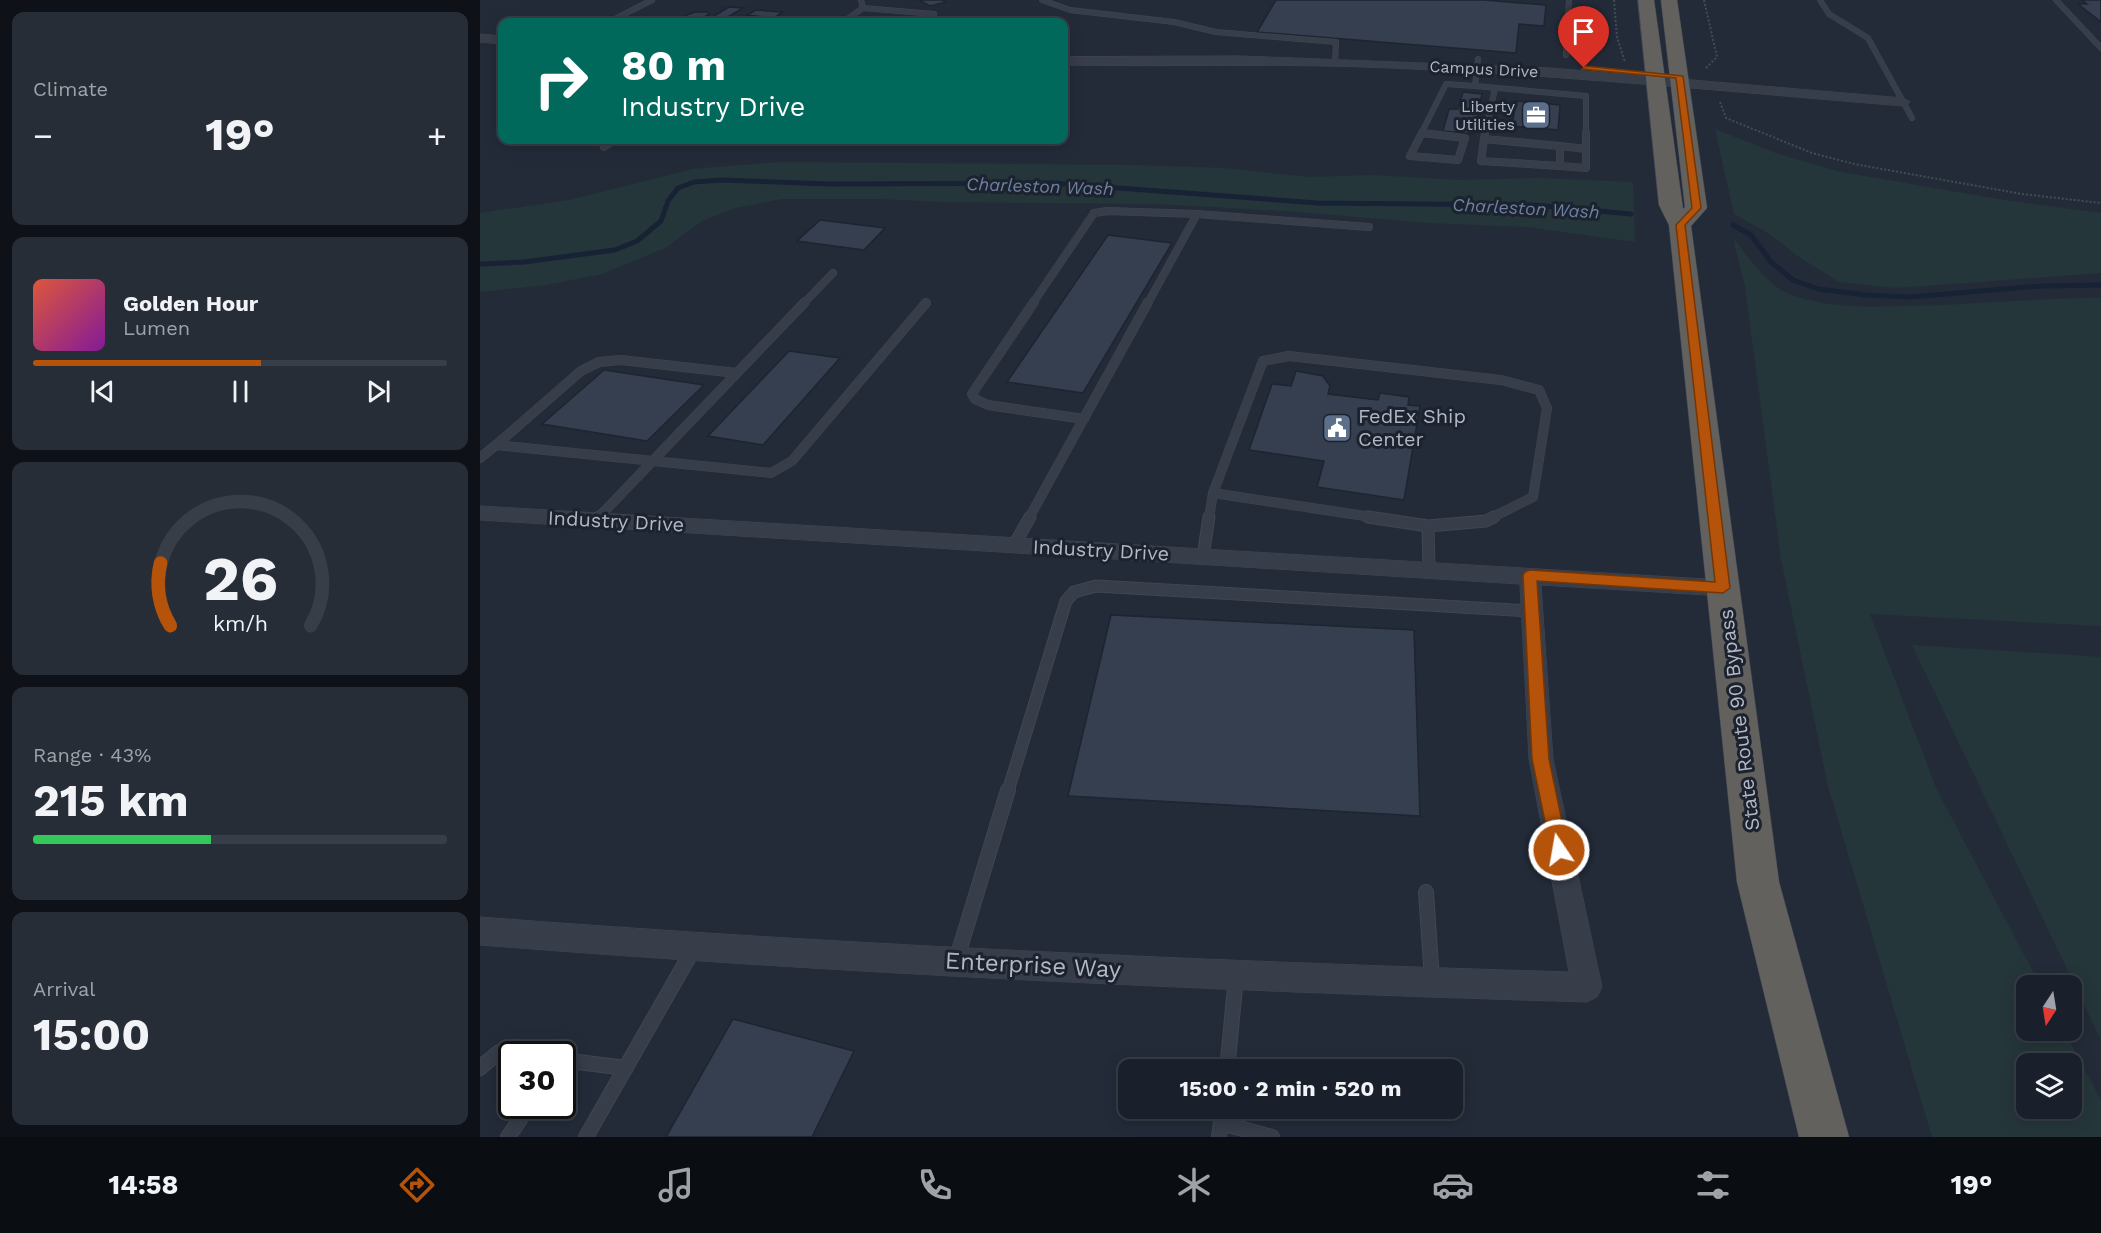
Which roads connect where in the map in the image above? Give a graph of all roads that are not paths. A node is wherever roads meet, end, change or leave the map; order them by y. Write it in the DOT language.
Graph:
graph roads {
  1 [pos="652,0"];
  2 [pos="861,0"];
  3 [pos="1042,0"];
  4 [pos="1569,0"];
  5 [pos="1646,0"];
  6 [pos="1668,0"];
  7 [pos="1820,0"];
  8 [pos="2056,0"];
  9 [pos="863,8"];
  10 [pos="934,14"];
  11 [pos="617,18"];
  12 [pos="849,18"];
  13 [pos="480,28"];
  14 [pos="498,30"];
  15 [pos="480,38"];
  16 [pos="2092,38"];
  17 [pos="2101,39"];
  18 [pos="498,40"];
  19 [pos="2101,48"];
  20 [pos="1068,52"];
  21 [pos="1566,55"];
  22 [pos="1335,58"];
  23 [pos="1068,61"];
  24 [pos="1478,64"];
  25 [pos="1655,78"];
  26 [pos="1680,80"];
  27 [pos="1475,86"];
  28 [pos="1495,88"];
  29 [pos="1902,99"];
  30 [pos="1912,118"];
  31 [pos="1422,133"];
  32 [pos="1484,139"];
  33 [pos="609,144"];
  34 [pos="1560,146"];
  35 [pos="604,147"];
  36 [pos="1586,149"];
  37 [pos="1560,166"];
  38 [pos="1197,214"];
  39 [pos="1680,225"];
  40 [pos="1369,227"];
  41 [pos="832,273"];
  42 [pos="926,303"];
  43 [pos="736,373"];
  44 [pos="1084,419"];
  45 [pos="496,445"];
  46 [pos="480,458"];
  47 [pos="653,459"];
  48 [pos="1213,493"];
  49 [pos="480,513"];
  50 [pos="596,520"];
  51 [pos="1428,526"];
  52 [pos="1014,545"];
  53 [pos="1203,556"];
  54 [pos="1429,569"];
  55 [pos="1530,575"];
  56 [pos="1723,588"];
  57 [pos="1532,611"];
  58 [pos="1426,892"];
  59 [pos="480,931"];
  60 [pos="694,948"];
  61 [pos="956,961"];
  62 [pos="1236,977"];
  63 [pos="1432,983"];
  64 [pos="498,1053"];
  65 [pos="1228,1059"];
  66 [pos="576,1062"];
  67 [pos="480,1068"];
  68 [pos="626,1068"];
  69 [pos="520,1119"];
  70 [pos="1221,1123"];
  71 [pos="508,1137"];
  72 [pos="586,1137"];
  73 [pos="1272,1137"];
  74 [pos="1824,1137"];
  1 -- 11 [label="lane"];
  2 -- 9 [label="lane"];
  3 -- 22 [label="lane"];
  4 -- 21 [label="lane"];
  5 -- 25 [label="highway, State Route 90 Bypass"];
  6 -- 26 [label="highway"];
  7 -- 29 [label="lane"];
  8 -- 16 [label="lane"];
  9 -- 10 [label="lane"];
  9 -- 12 [label="lane"];
  13 -- 14 [label="street"];
  15 -- 18 [label="street"];
  16 -- 17 [label="lane"];
  16 -- 19 [label="lane"];
  20 -- 22 [label="street, Campus Drive"];
  22 -- 23 [label="street, Campus Drive"];
  22 -- 24 [label="street, Campus Drive"];
  24 -- 25 [label="street, Campus Drive"];
  24 -- 25 [label="street, Campus Drive"];
  24 -- 27 [label="lane"];
  25 -- 26 [label="street, Campus Drive"];
  25 -- 39 [label="highway, State Route 90 Bypass"];
  26 -- 29 [label="street, Campus Drive"];
  26 -- 39 [label="highway"];
  27 -- 28 [label="lane"];
  27 -- 31 [label="lane"];
  28 -- 32 [label="lane"];
  28 -- 36 [label="lane"];
  29 -- 30 [label="lane"];
  31 -- 31 [label="lane"];
  32 -- 34 [label="lane"];
  32 -- 37 [label="lane"];
  33 -- 35 [label="lane"];
  34 -- 36 [label="lane"];
  34 -- 37 [label="lane"];
  36 -- 37 [label="lane"];
  38 -- 40 [label="lane"];
  38 -- 44 [label="lane"];
  38 -- 44 [label="lane"];
  39 -- 56 [label="highway, State Route 90 Bypass"];
  41 -- 43 [label="lane"];
  42 -- 47 [label="lane"];
  43 -- 45 [label="lane"];
  43 -- 47 [label="lane"];
  44 -- 52 [label="lane"];
  45 -- 46 [label="lane"];
  45 -- 47 [label="lane"];
  47 -- 50 [label="lane"];
  48 -- 51 [label="lane"];
  48 -- 51 [label="lane"];
  48 -- 53 [label="lane"];
  49 -- 50 [label="street, Industry Drive"];
  50 -- 52 [label="street, Industry Drive"];
  51 -- 54 [label="lane"];
  52 -- 53 [label="street, Industry Drive"];
  53 -- 54 [label="street, Industry Drive"];
  54 -- 55 [label="street, Industry Drive"];
  55 -- 56 [label="street, Industry Drive"];
  55 -- 57 [label="street"];
  56 -- 74 [label="highway, State Route 90 Bypass"];
  57 -- 61 [label="lane"];
  57 -- 63 [label="street, Enterprise Way"];
  58 -- 63 [label="lane"];
  59 -- 60 [label="street, Enterprise Way"];
  60 -- 61 [label="street, Enterprise Way"];
  60 -- 68 [label="lane"];
  61 -- 62 [label="street, Enterprise Way"];
  62 -- 63 [label="street, Enterprise Way"];
  62 -- 65 [label="lane"];
  64 -- 67 [label="lane"];
  66 -- 68 [label="lane"];
  68 -- 72 [label="lane"];
  69 -- 71 [label="lane"];
  70 -- 73 [label="lane"];
}
